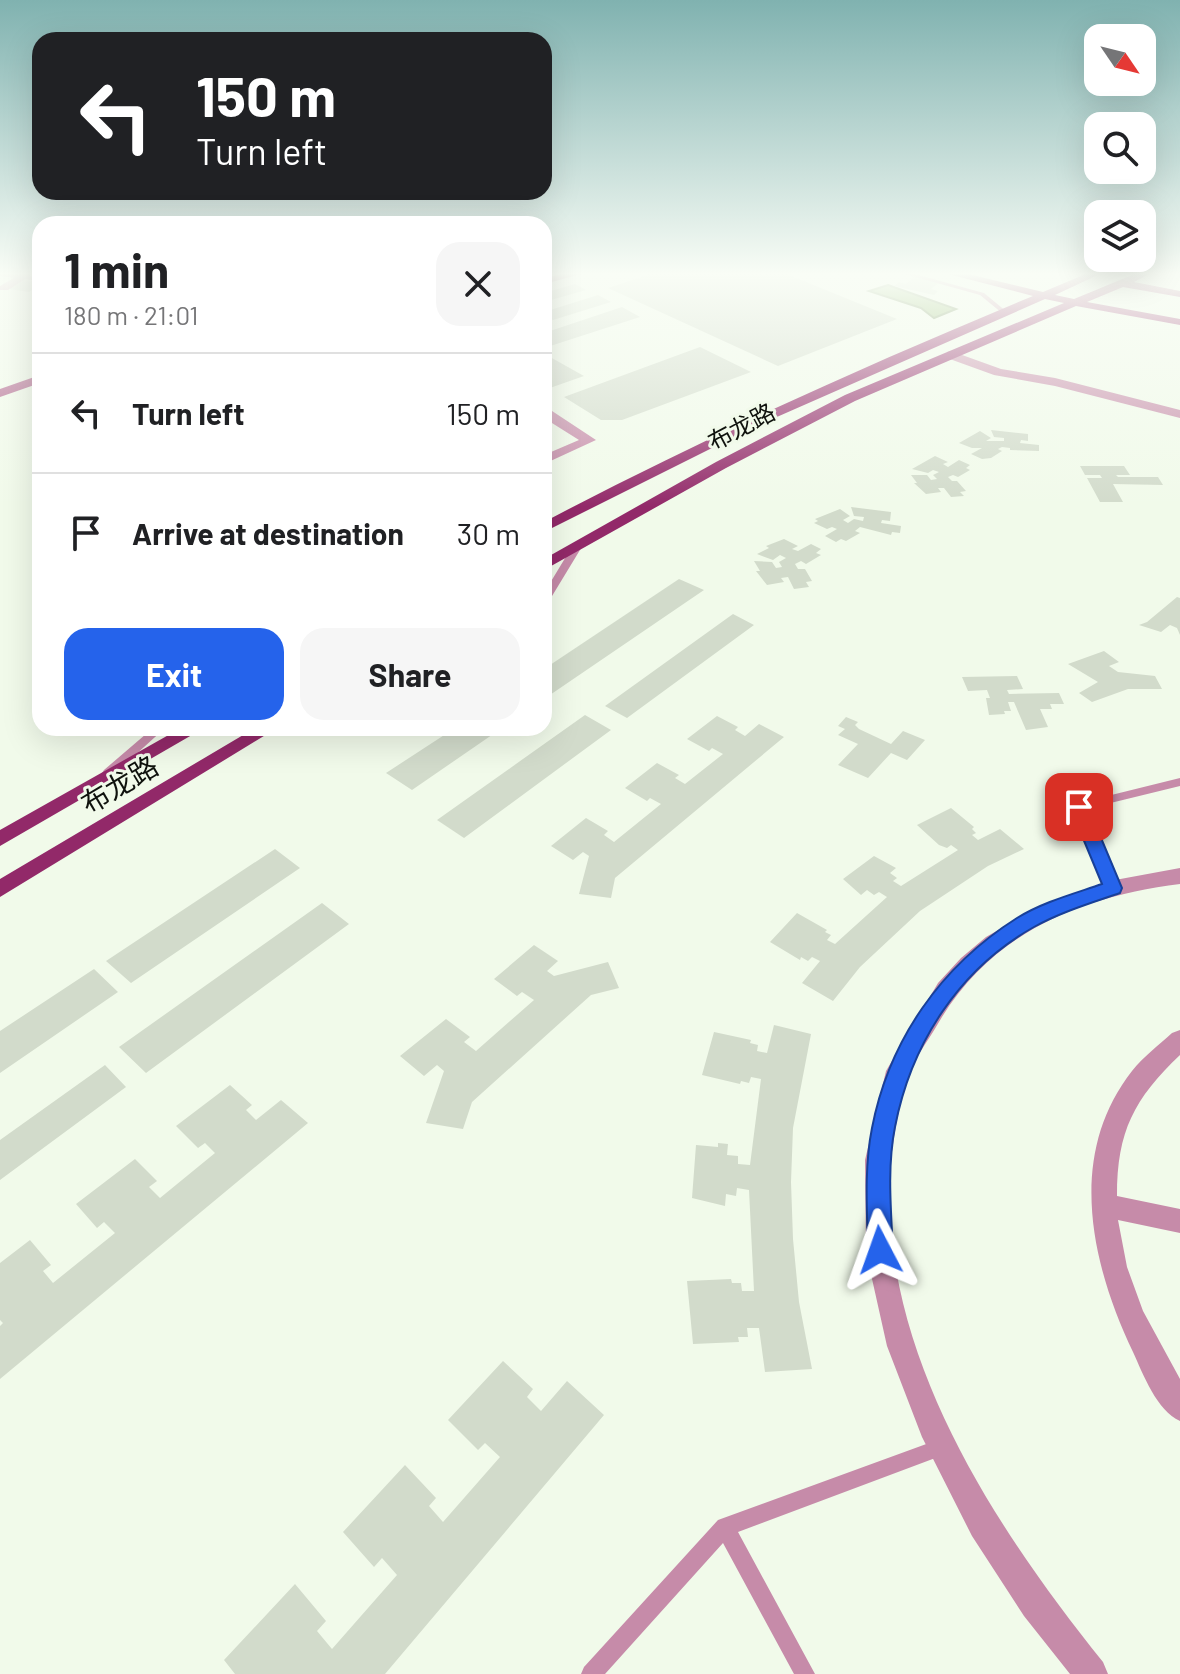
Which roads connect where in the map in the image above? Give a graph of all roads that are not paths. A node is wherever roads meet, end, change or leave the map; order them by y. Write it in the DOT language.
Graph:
graph roads {
  1 [pos="911,351"];
  2 [pos="960,351"];
  3 [pos="951,355"];
  4 [pos="32,382"];
  5 [pos="32,389"];
  6 [pos="0,393"];
  7 [pos="0,399"];
  8 [pos="1180,414"];
  9 [pos="552,417"];
  10 [pos="552,456"];
  11 [pos="552,524"];
  12 [pos="578,545"];
  13 [pos="552,560"];
  14 [pos="552,588"];
  15 [pos="151,736"];
  16 [pos="181,736"];
  17 [pos="255,736"];
  18 [pos="1180,782"];
  19 [pos="91,788"];
  20 [pos="0,839"];
  21 [pos="1180,876"];
  22 [pos="1113,888"];
  23 [pos="0,889"];
  24 [pos="1180,1040"];
  25 [pos="1103,1205"];
  26 [pos="1180,1221"];
  27 [pos="1180,1406"];
  28 [pos="940,1448"];
  29 [pos="725,1527"];
  30 [pos="591,1674"];
  31 [pos="805,1674"];
  32 [pos="1091,1674"];
  1 -- 11 [label="main road, 布龙路"];
  2 -- 3 [label="main road, 布龙路"];
  3 -- 8 [label="street"];
  3 -- 12 [label="main road, 布龙路"];
  4 -- 6 [label="main road"];
  5 -- 7 [label="main road"];
  9 -- 10 [label="street"];
  12 -- 13 [label="main road, 布龙路"];
  12 -- 14 [label="lane"];
  15 -- 19 [label="lane"];
  16 -- 19 [label="main road, 布龙路"];
  17 -- 23 [label="main road, 布龙路"];
  18 -- 22 [label="lane"];
  19 -- 20 [label="main road, 布龙路"];
  21 -- 22 [label="street"];
  22 -- 28 [label="street"];
  24 -- 25 [label="street"];
  25 -- 26 [label="street"];
  25 -- 27 [label="street"];
  28 -- 29 [label="lane"];
  28 -- 32 [label="street"];
  29 -- 30 [label="lane"];
  29 -- 31 [label="lane"];
}
